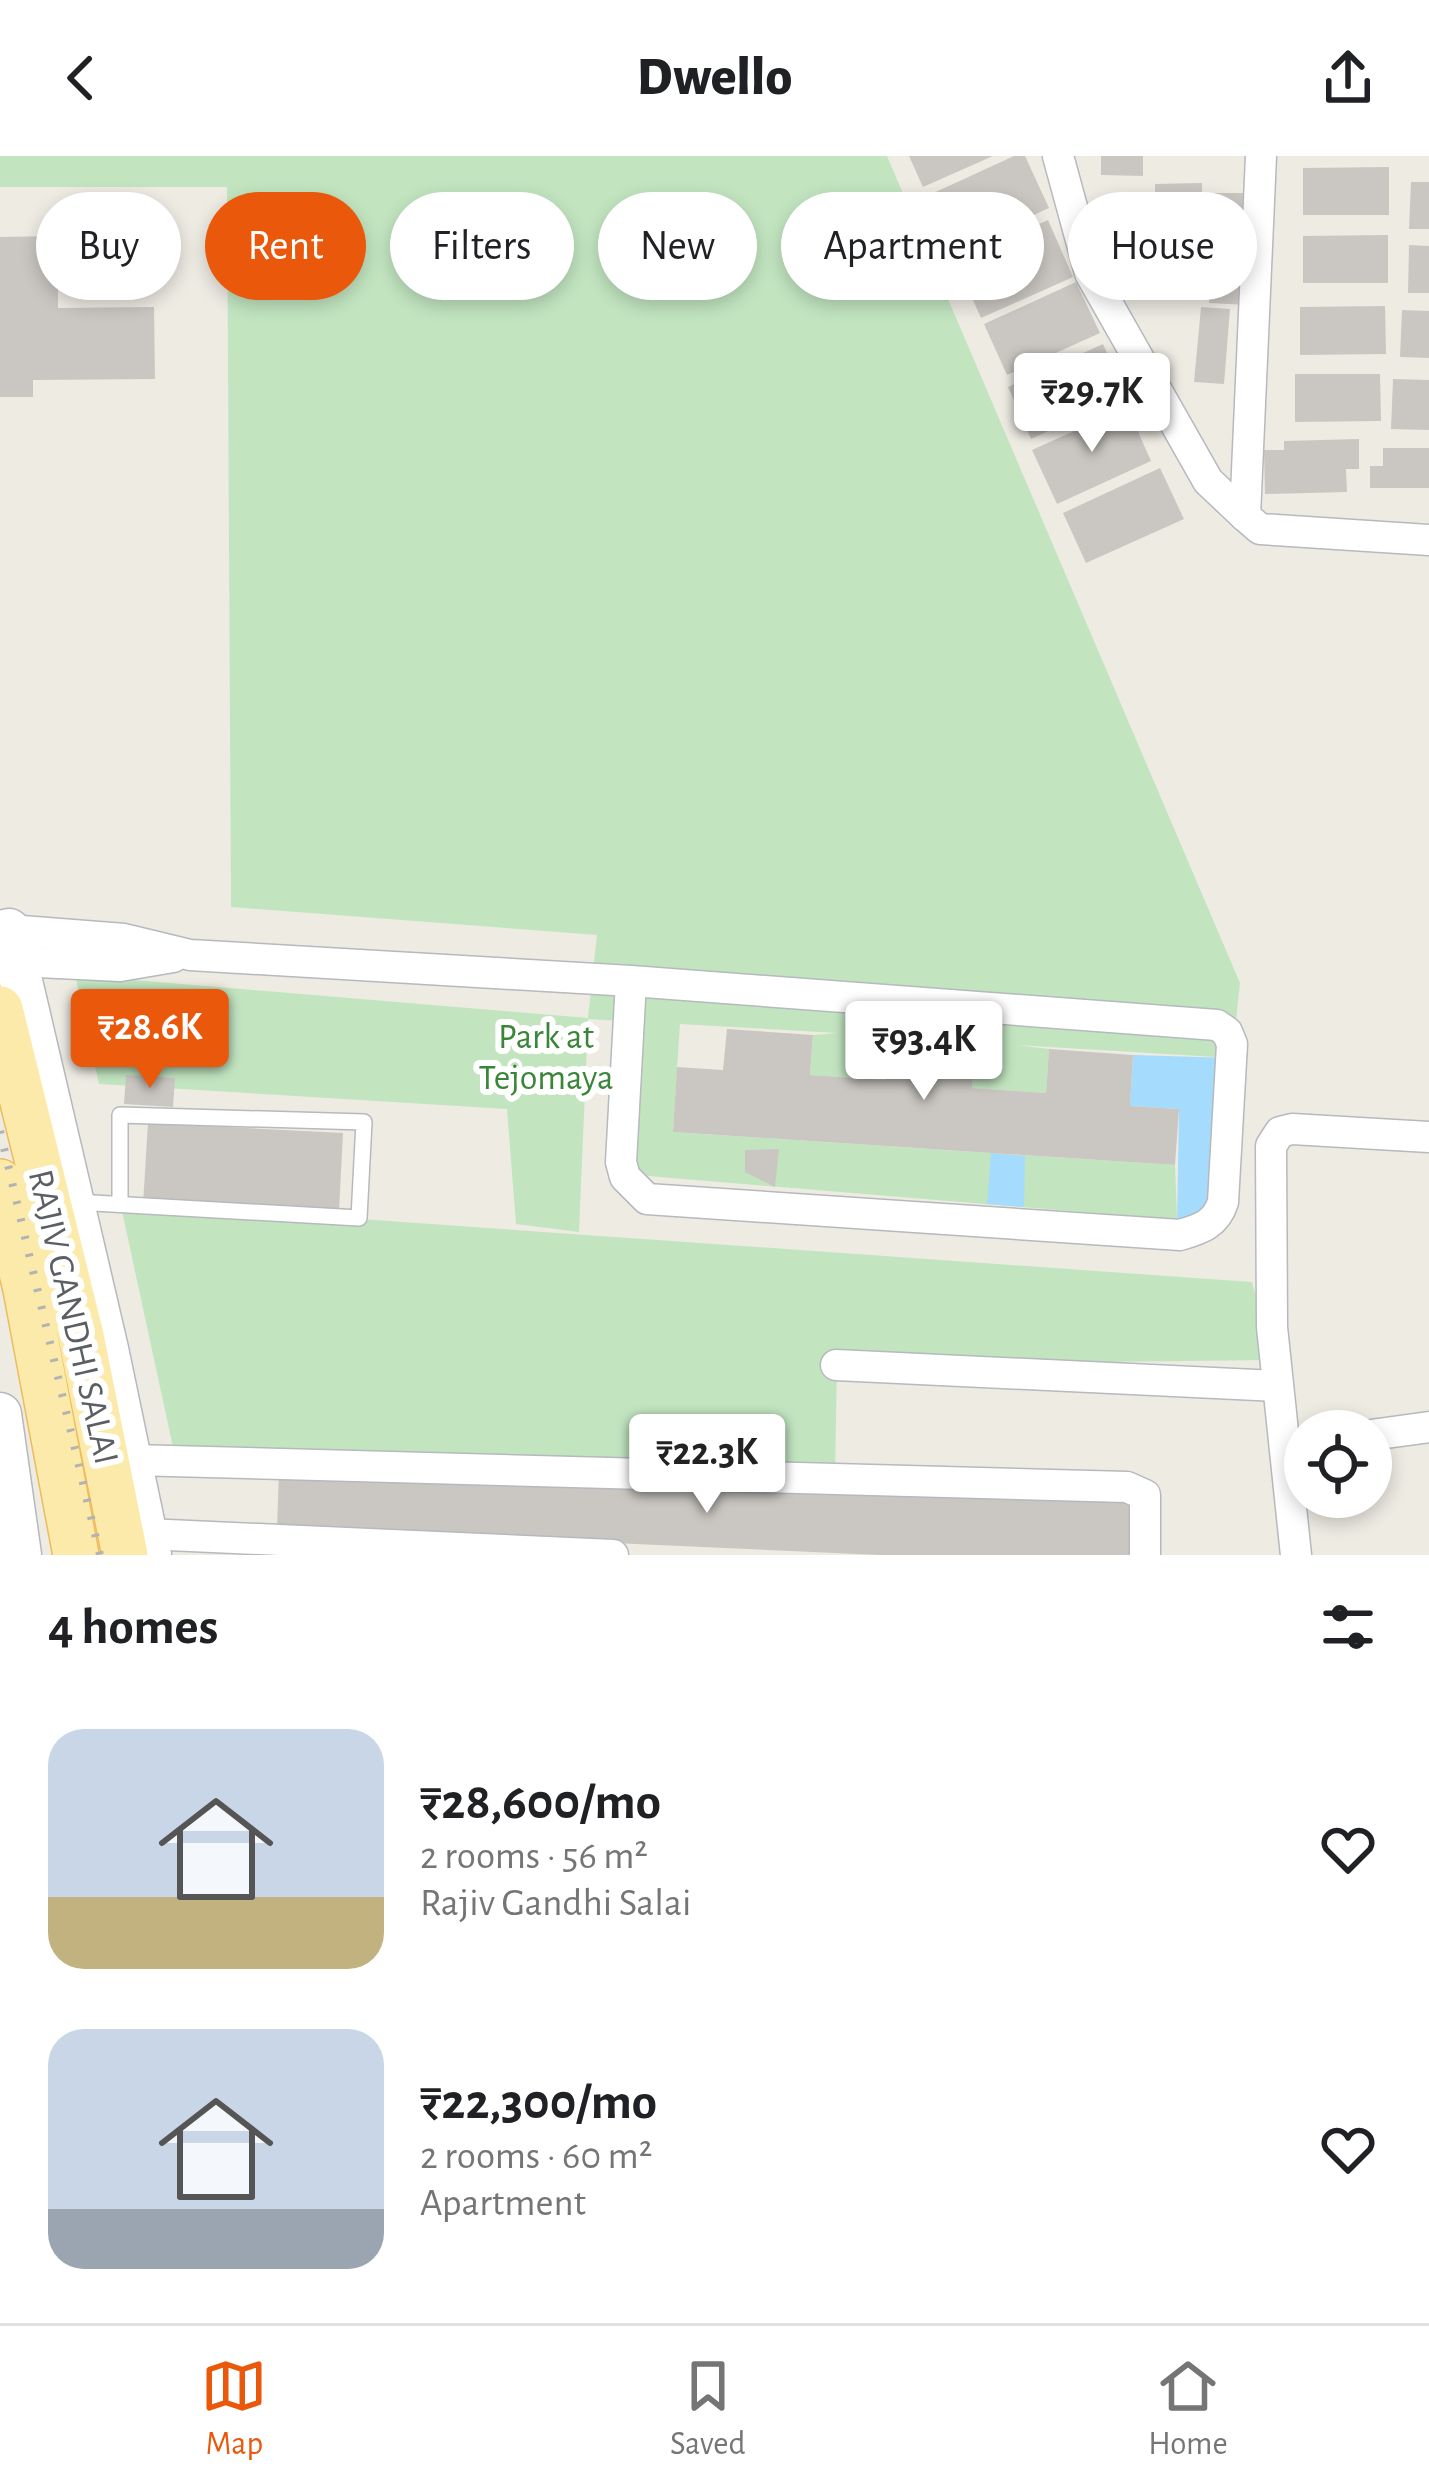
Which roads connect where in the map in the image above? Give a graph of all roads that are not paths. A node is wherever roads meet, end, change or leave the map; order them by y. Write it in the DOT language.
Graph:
graph roads {
  1 [pos="1058,156"];
  2 [pos="1261,156"];
  3 [pos="1245,516"];
  4 [pos="1429,540"];
  5 [pos="9,941"];
  6 [pos="631,981"];
  7 [pos="0,1009"];
  8 [pos="1429,1137"];
  9 [pos="0,1182"];
  10 [pos="73,1202"];
  11 [pos="120,1202"];
  12 [pos="836,1365"];
  13 [pos="1277,1386"];
  14 [pos="1284,1410"];
  15 [pos="0,1414"];
  16 [pos="1429,1427"];
  17 [pos="1392,1432"];
  18 [pos="132,1460"];
  19 [pos="1295,1518"];
  20 [pos="140,1548"];
  21 [pos="20,1555"];
  22 [pos="76,1555"];
  23 [pos="613,1555"];
  24 [pos="1145,1555"];
  25 [pos="1296,1555"];
  1 -- 3 [label="street"];
  2 -- 3 [label="street"];
  3 -- 4 [label="street"];
  5 -- 6 [label="street"];
  5 -- 10 [label="street"];
  6 -- 6 [label="street"];
  7 -- 20 [label="main road, RAJIV GANDHI SALAI"];
  8 -- 13 [label="street"];
  9 -- 22 [label="main road, RAJIV GANDHI SALAI"];
  10 -- 11 [label="lane"];
  10 -- 18 [label="street"];
  11 -- 11 [label="lane"];
  12 -- 13 [label="street"];
  13 -- 14 [label="street"];
  15 -- 21 [label="street"];
  16 -- 17 [label="street"];
  18 -- 20 [label="street"];
  18 -- 24 [label="street"];
  19 -- 25 [label="street"];
  20 -- 23 [label="street"];
}
